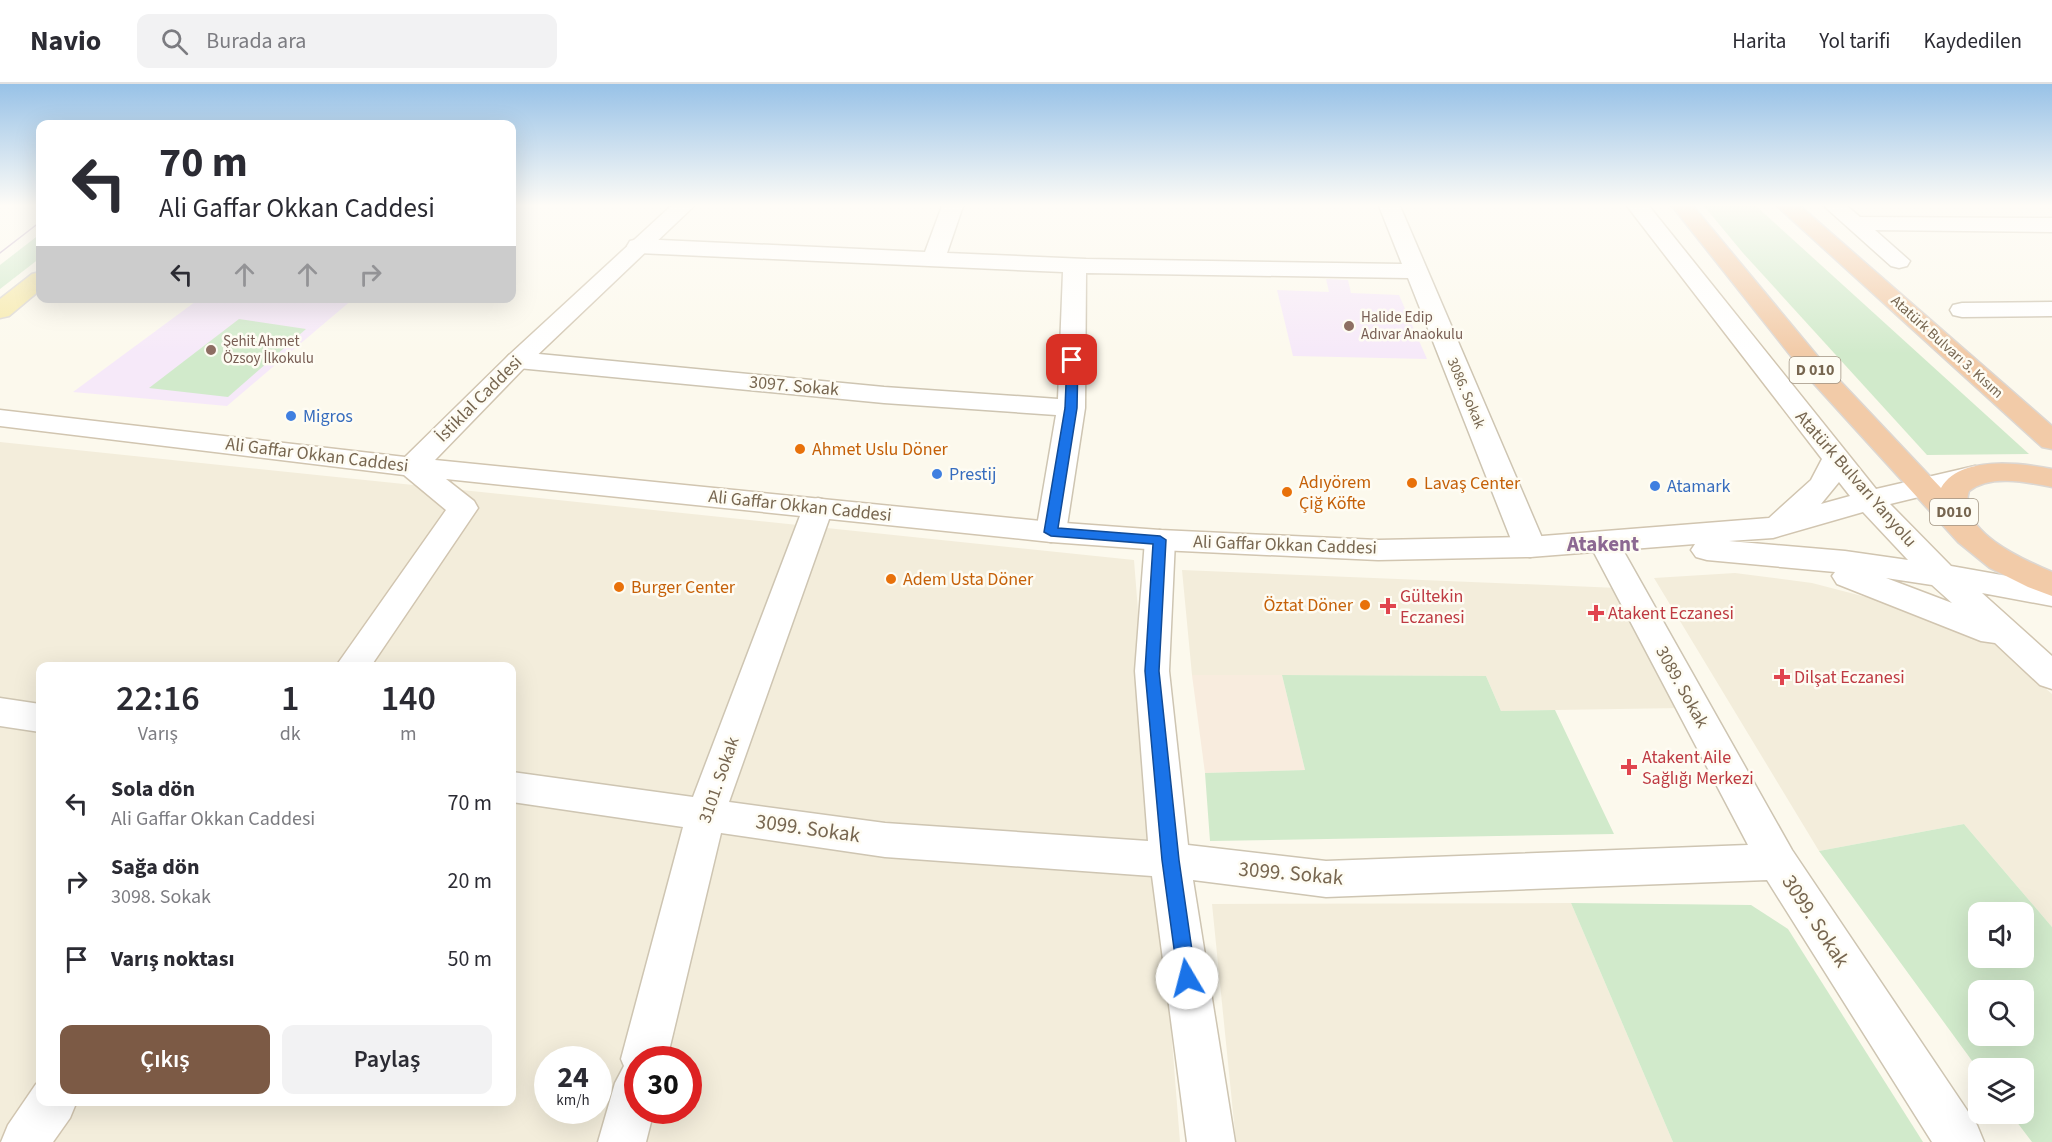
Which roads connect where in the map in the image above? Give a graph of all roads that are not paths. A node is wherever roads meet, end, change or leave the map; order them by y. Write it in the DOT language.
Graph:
graph roads {
  1 [pos="628,255"];
  2 [pos="851,255"];
  3 [pos="935,255"];
  4 [pos="1410,255"];
  5 [pos="1676,255"];
  6 [pos="1722,255"];
  7 [pos="1843,255"];
  8 [pos="1892,255"];
  9 [pos="934,259"];
  10 [pos="1899,261"];
  11 [pos="1075,265"];
  12 [pos="1416,271"];
  13 [pos="36,282"];
  14 [pos="2052,309"];
  15 [pos="1962,310"];
  16 [pos="0,311"];
  17 [pos="518,360"];
  18 [pos="1071,408"];
  19 [pos="0,418"];
  20 [pos="2052,441"];
  21 [pos="1836,460"];
  22 [pos="412,467"];
  23 [pos="1976,476"];
  24 [pos="2052,478"];
  25 [pos="1924,489"];
  26 [pos="1869,500"];
  27 [pos="818,508"];
  28 [pos="1959,523"];
  29 [pos="1051,532"];
  30 [pos="1160,540"];
  31 [pos="1776,542"];
  32 [pos="1604,543"];
  33 [pos="1530,547"];
  34 [pos="1941,575"];
  35 [pos="2048,595"];
  36 [pos="2011,640"];
  37 [pos="356,662"];
  38 [pos="2052,676"];
  39 [pos="0,712"];
  40 [pos="36,717"];
  41 [pos="516,788"];
  42 [pos="706,813"];
  43 [pos="1170,860"];
  44 [pos="1778,862"];
  45 [pos="647,1046"];
  46 [pos="50,1106"];
  47 [pos="627,1124"];
  48 [pos="25,1142"];
  49 [pos="622,1142"];
  50 [pos="1210,1142"];
  51 [pos="1959,1142"];
  1 -- 17 [label="street, İstiklal Caddesi"];
  2 -- 9 [label="street"];
  3 -- 9 [label="street"];
  4 -- 12 [label="street, 3086. Sokak"];
  5 -- 21 [label="street, Atatürk Bulvarı Yanyolu"];
  6 -- 25 [label="highway, D 010"];
  7 -- 20 [label="highway, Atatürk Bulvarı 3. Kısım"];
  8 -- 10 [label="street"];
  9 -- 11 [label="street"];
  11 -- 12 [label="street"];
  11 -- 18 [label="street"];
  12 -- 33 [label="street, 3086. Sokak"];
  13 -- 16 [label="main road"];
  14 -- 15 [label="street"];
  17 -- 18 [label="street, 3097. Sokak"];
  17 -- 22 [label="street, İstiklal Caddesi"];
  18 -- 29 [label="street"];
  19 -- 22 [label="street, Ali Gaffar Okkan Caddesi"];
  21 -- 26 [label="street, Atatürk Bulvarı Yanyolu"];
  21 -- 31 [label="street"];
  22 -- 27 [label="street, Ali Gaffar Okkan Caddesi"];
  22 -- 37 [label="street"];
  23 -- 24 [label="highway, D010"];
  23 -- 25 [label="street"];
  23 -- 28 [label="highway, D010"];
  25 -- 26 [label="street"];
  25 -- 28 [label="highway, D 010"];
  26 -- 31 [label="street"];
  26 -- 34 [label="street, Atatürk Bulvarı Yanyolu"];
  27 -- 29 [label="street, Ali Gaffar Okkan Caddesi"];
  27 -- 42 [label="street, 3101. Sokak"];
  28 -- 35 [label="highway, D010"];
  29 -- 30 [label="street, Ali Gaffar Okkan Caddesi"];
  30 -- 33 [label="street, Ali Gaffar Okkan Caddesi"];
  30 -- 43 [label="street"];
  31 -- 32 [label="street, Ali Gaffar Okkan Caddesi"];
  31 -- 34 [label="street"];
  31 -- 36 [label="street"];
  32 -- 33 [label="street, Ali Gaffar Okkan Caddesi"];
  32 -- 44 [label="street, 3089. Sokak"];
  34 -- 35 [label="street"];
  34 -- 36 [label="street, Atatürk Bulvarı Yanyolu"];
  36 -- 38 [label="street, Atatürk Bulvarı Yanyolu"];
  39 -- 40 [label="street"];
  41 -- 42 [label="street, 3099. Sokak"];
  42 -- 43 [label="street, 3099. Sokak"];
  42 -- 45 [label="street, 3101. Sokak"];
  43 -- 44 [label="street, 3099. Sokak"];
  43 -- 50 [label="street"];
  44 -- 51 [label="street, 3099. Sokak"];
  46 -- 48 [label="street"];
  47 -- 49 [label="street"];
}
